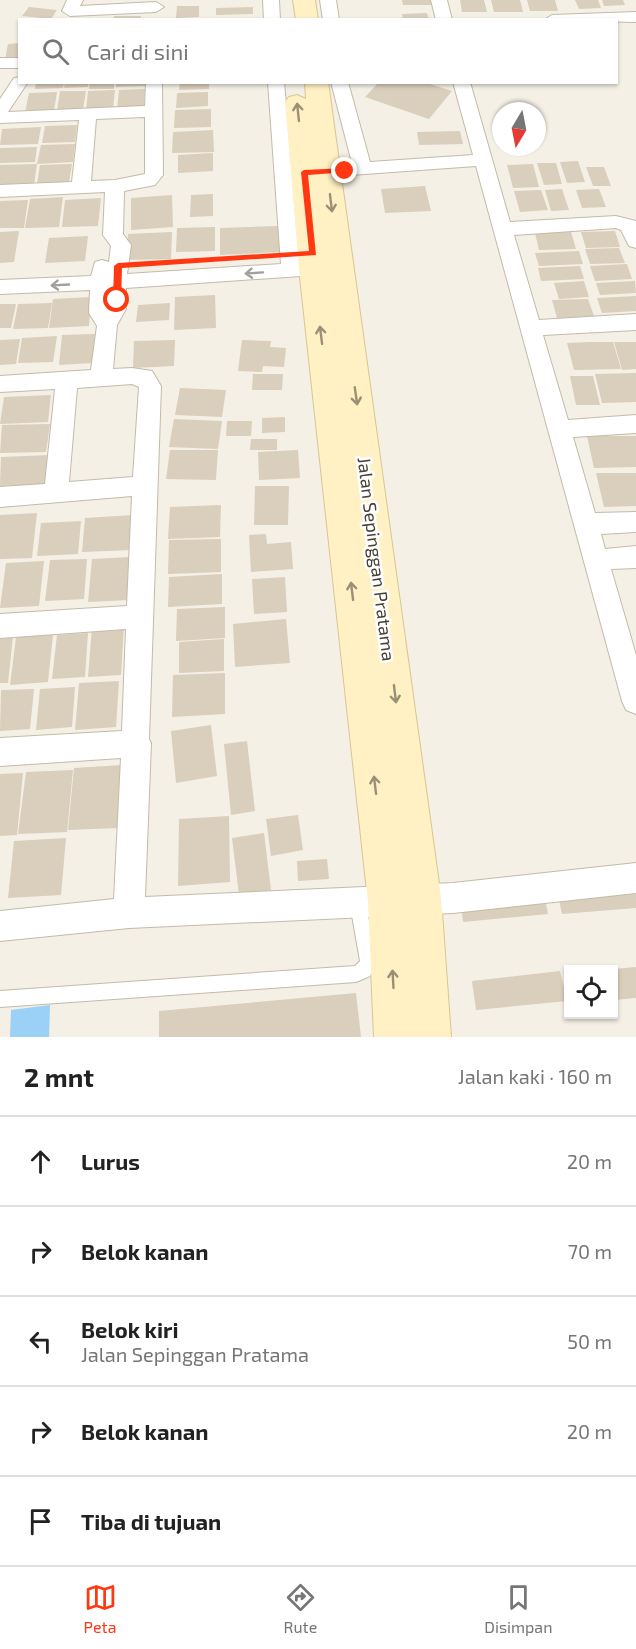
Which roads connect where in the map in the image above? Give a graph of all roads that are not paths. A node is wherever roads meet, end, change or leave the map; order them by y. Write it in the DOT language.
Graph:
graph roads {
  1 [pos="271,0"];
  2 [pos="287,0"];
  3 [pos="304,0"];
  4 [pos="328,0"];
  5 [pos="439,0"];
  6 [pos="558,0"];
  7 [pos="156,9"];
  8 [pos="70,10"];
  9 [pos="636,17"];
  10 [pos="272,18"];
  11 [pos="289,18"];
  12 [pos="306,18"];
  13 [pos="331,18"];
  14 [pos="444,18"];
  15 [pos="563,18"];
  16 [pos="600,18"];
  17 [pos="0,63"];
  18 [pos="18,63"];
  19 [pos="19,84"];
  20 [pos="154,84"];
  21 [pos="276,84"];
  22 [pos="295,84"];
  23 [pos="316,84"];
  24 [pos="340,84"];
  25 [pos="462,84"];
  26 [pos="0,111"];
  27 [pos="154,111"];
  28 [pos="88,114"];
  29 [pos="0,118"];
  30 [pos="482,155"];
  31 [pos="361,162"];
  32 [pos="315,165"];
  33 [pos="115,186"];
  34 [pos="81,188"];
  35 [pos="0,191"];
  36 [pos="502,229"];
  37 [pos="636,241"];
  38 [pos="314,261"];
  39 [pos="0,271"];
  40 [pos="109,274"];
  41 [pos="0,287"];
  42 [pos="636,322"];
  43 [pos="530,328"];
  44 [pos="101,376"];
  45 [pos="67,379"];
  46 [pos="0,384"];
  47 [pos="636,424"];
  48 [pos="559,429"];
  49 [pos="143,486"];
  50 [pos="56,492"];
  51 [pos="0,496"];
  52 [pos="636,522"];
  53 [pos="585,524"];
  54 [pos="636,557"];
  55 [pos="595,560"];
  56 [pos="138,617"];
  57 [pos="0,626"];
  58 [pos="636,701"];
  59 [pos="137,743"];
  60 [pos="0,752"];
  61 [pos="636,878"];
  62 [pos="389,901"];
  63 [pos="129,912"];
  64 [pos="0,926"];
  65 [pos="0,999"];
  66 [pos="396,1037"];
  67 [pos="429,1037"];
  1 -- 10 [label="street"];
  2 -- 11 [label="street"];
  3 -- 12 [label="street"];
  4 -- 13 [label="street"];
  5 -- 14 [label="street"];
  6 -- 15 [label="street"];
  7 -- 8 [label="street"];
  9 -- 16 [label="street"];
  17 -- 18 [label="street"];
  19 -- 26 [label="street"];
  20 -- 27 [label="street"];
  21 -- 38 [label="street"];
  32 -- 22 [label="street, Jalan Sepinggan Pratama, one-way"];
  23 -- 32 [label="street, Jalan Sepinggan Pratama"];
  24 -- 31 [label="street"];
  25 -- 30 [label="street"];
  27 -- 28 [label="street"];
  27 -- 33 [label="street"];
  28 -- 29 [label="street"];
  28 -- 34 [label="street"];
  30 -- 31 [label="street"];
  30 -- 36 [label="street"];
  31 -- 32 [label="street"];
  32 -- 38 [label="street, Jalan Sepinggan Pratama"];
  33 -- 34 [label="street"];
  33 -- 40 [label="street"];
  34 -- 35 [label="street"];
  36 -- 37 [label="street"];
  36 -- 43 [label="street"];
  38 -- 40 [label="street"];
  38 -- 62 [label="street, Jalan Sepinggan Pratama"];
  39 -- 40 [label="street"];
  40 -- 41 [label="street, one-way"];
  40 -- 44 [label="street"];
  42 -- 43 [label="street"];
  43 -- 48 [label="street"];
  44 -- 45 [label="street"];
  44 -- 49 [label="street"];
  45 -- 46 [label="street"];
  45 -- 50 [label="street"];
  47 -- 48 [label="street"];
  48 -- 53 [label="street"];
  49 -- 50 [label="street"];
  49 -- 56 [label="street"];
  50 -- 51 [label="street"];
  52 -- 53 [label="street"];
  53 -- 55 [label="street"];
  54 -- 55 [label="street"];
  55 -- 58 [label="street"];
  56 -- 57 [label="street"];
  56 -- 59 [label="street"];
  59 -- 60 [label="street"];
  59 -- 63 [label="street"];
  61 -- 62 [label="street"];
  62 -- 63 [label="street"];
  62 -- 65 [label="lane"];
  66 -- 62 [label="street, Jalan Sepinggan Pratama, one-way"];
  62 -- 67 [label="street, Jalan Sepinggan Pratama"];
  63 -- 64 [label="street"];
}
